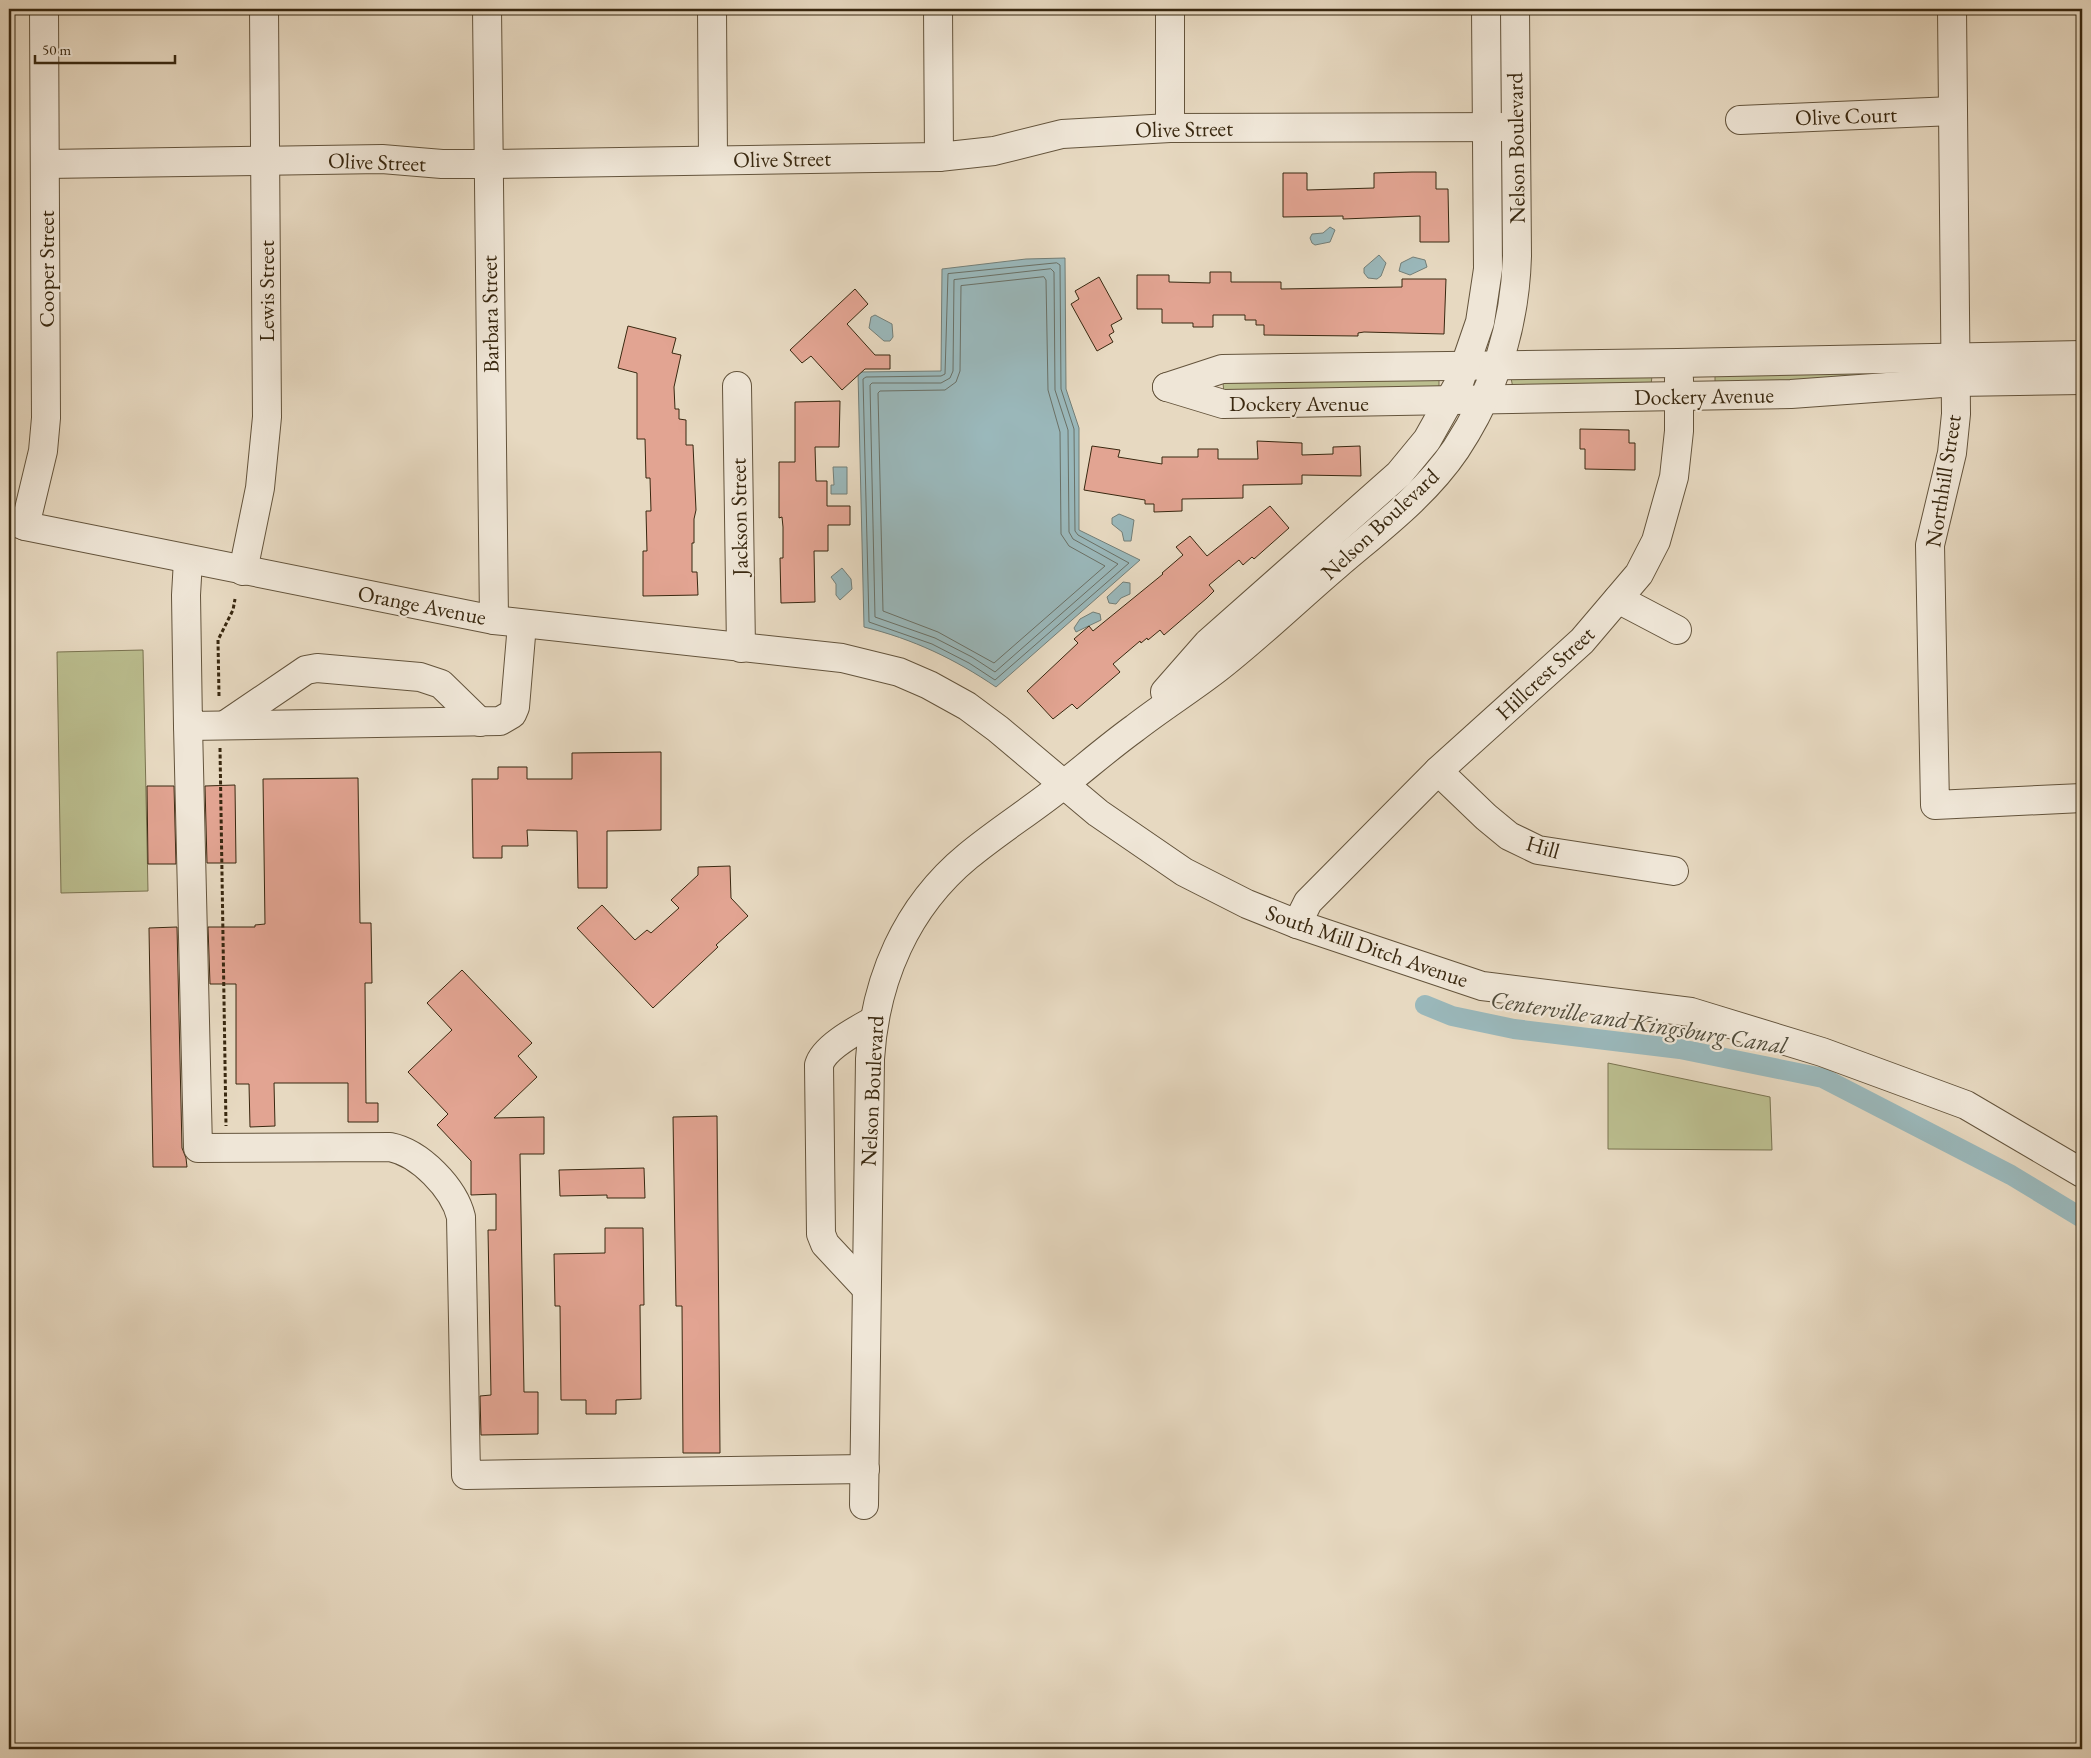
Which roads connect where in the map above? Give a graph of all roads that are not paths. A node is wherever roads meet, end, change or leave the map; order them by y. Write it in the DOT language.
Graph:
graph roads {
  1 [pos="44,9"];
  2 [pos="264,9"];
  3 [pos="487,9"];
  4 [pos="712,9"];
  5 [pos="938,9"];
  6 [pos="1170,9"];
  7 [pos="1486,9"];
  8 [pos="1515,9"];
  9 [pos="1952,9"];
  10 [pos="1953,111"];
  11 [pos="1740,120"];
  12 [pos="1487,127"];
  13 [pos="1516,127"];
  14 [pos="1170,128"];
  15 [pos="939,157"];
  16 [pos="713,160"];
  17 [pos="266,161"];
  18 [pos="46,164"];
  19 [pos="487,164"];
  20 [pos="2082,355"];
  21 [pos="1678,363"];
  22 [pos="1467,364"];
  23 [pos="1499,364"];
  24 [pos="1955,370"];
  25 [pos="2082,380"];
  26 [pos="737,386"];
  27 [pos="1679,396"];
  28 [pos="1484,400"];
  29 [pos="1450,401"];
  30 [pos="17,523"];
  31 [pos="188,560"];
  32 [pos="243,571"];
  33 [pos="1618,599"];
  34 [pos="494,620"];
  35 [pos="522,624"];
  36 [pos="1677,630"];
  37 [pos="741,648"];
  38 [pos="842,658"];
  39 [pos="480,722"];
  40 [pos="188,726"];
  41 [pos="1134,728"];
  42 [pos="222,732"];
  43 [pos="1438,771"];
  44 [pos="1062,786"];
  45 [pos="2082,798"];
  46 [pos="1674,871"];
  47 [pos="1297,924"];
  48 [pos="873,1021"];
  49 [pos="2081,1168"];
  50 [pos="866,1288"];
  51 [pos="865,1469"];
  52 [pos="864,1505"];
  1 -- 18 [label="street, Cooper Street"];
  2 -- 17 [label="street, Lewis Street"];
  3 -- 19 [label="street, Barbara Street"];
  4 -- 16 [label="street"];
  5 -- 15 [label="street"];
  6 -- 14 [label="street"];
  7 -- 12 [label="street, Nelson Boulevard"];
  8 -- 13 [label="street, Nelson Boulevard"];
  9 -- 10 [label="street, Northhill Street"];
  10 -- 11 [label="street, Olive Court"];
  10 -- 24 [label="street, Northhill Street"];
  12 -- 13 [label="street, Olive Street"];
  12 -- 14 [label="street, Olive Street"];
  12 -- 22 [label="street, Nelson Boulevard"];
  13 -- 23 [label="street, Nelson Boulevard"];
  14 -- 15 [label="street, Olive Street"];
  15 -- 16 [label="street, Olive Street"];
  16 -- 19 [label="street, Olive Street"];
  17 -- 18 [label="street, Olive Street"];
  17 -- 19 [label="street, Olive Street"];
  17 -- 32 [label="street, Lewis Street"];
  18 -- 30 [label="street, Cooper Street"];
  19 -- 34 [label="street, Barbara Street"];
  20 -- 24 [label="street, Dockery Avenue"];
  21 -- 23 [label="street, Dockery Avenue"];
  21 -- 24 [label="street, Dockery Avenue"];
  21 -- 27 [label="street, Hillcrest Street"];
  22 -- 23 [label="street, Dockery Avenue"];
  22 -- 29 [label="street, Nelson Boulevard"];
  22 -- 29 [label="street, Dockery Avenue"];
  23 -- 28 [label="street, Nelson Boulevard"];
  24 -- 25 [label="street, Dockery Avenue"];
  24 -- 27 [label="street, Dockery Avenue"];
  24 -- 45 [label="street, Northhill Street"];
  26 -- 37 [label="street, Jackson Street"];
  27 -- 28 [label="street, Dockery Avenue"];
  27 -- 33 [label="street, Hillcrest Street"];
  28 -- 29 [label="street, Dockery Avenue"];
  28 -- 41 [label="street, Nelson Boulevard"];
  29 -- 41 [label="street, Nelson Boulevard"];
  30 -- 31 [label="street, Orange Avenue"];
  31 -- 32 [label="street, Orange Avenue"];
  31 -- 40 [label="street"];
  32 -- 34 [label="street, Orange Avenue"];
  33 -- 36 [label="street"];
  33 -- 43 [label="street, Hillcrest Street"];
  34 -- 35 [label="street, Orange Avenue"];
  35 -- 37 [label="street, Orange Avenue"];
  35 -- 39 [label="street"];
  37 -- 38 [label="street, Orange Avenue"];
  38 -- 44 [label="street, South Mill Ditch Avenue"];
  39 -- 42 [label="street"];
  39 -- 42 [label="street"];
  40 -- 42 [label="street"];
  40 -- 51 [label="street"];
  41 -- 44 [label="street, Nelson Boulevard"];
  43 -- 46 [label="street, Hill"];
  43 -- 47 [label="street, Hillcrest Street"];
  44 -- 47 [label="street, South Mill Ditch Avenue"];
  44 -- 48 [label="street, Nelson Boulevard"];
  47 -- 49 [label="street, South Mill Ditch Avenue"];
  48 -- 50 [label="street, Nelson Boulevard"];
  48 -- 50 [label="street"];
  50 -- 51 [label="street, Nelson Boulevard"];
  51 -- 52 [label="street, Nelson Boulevard"];
}
